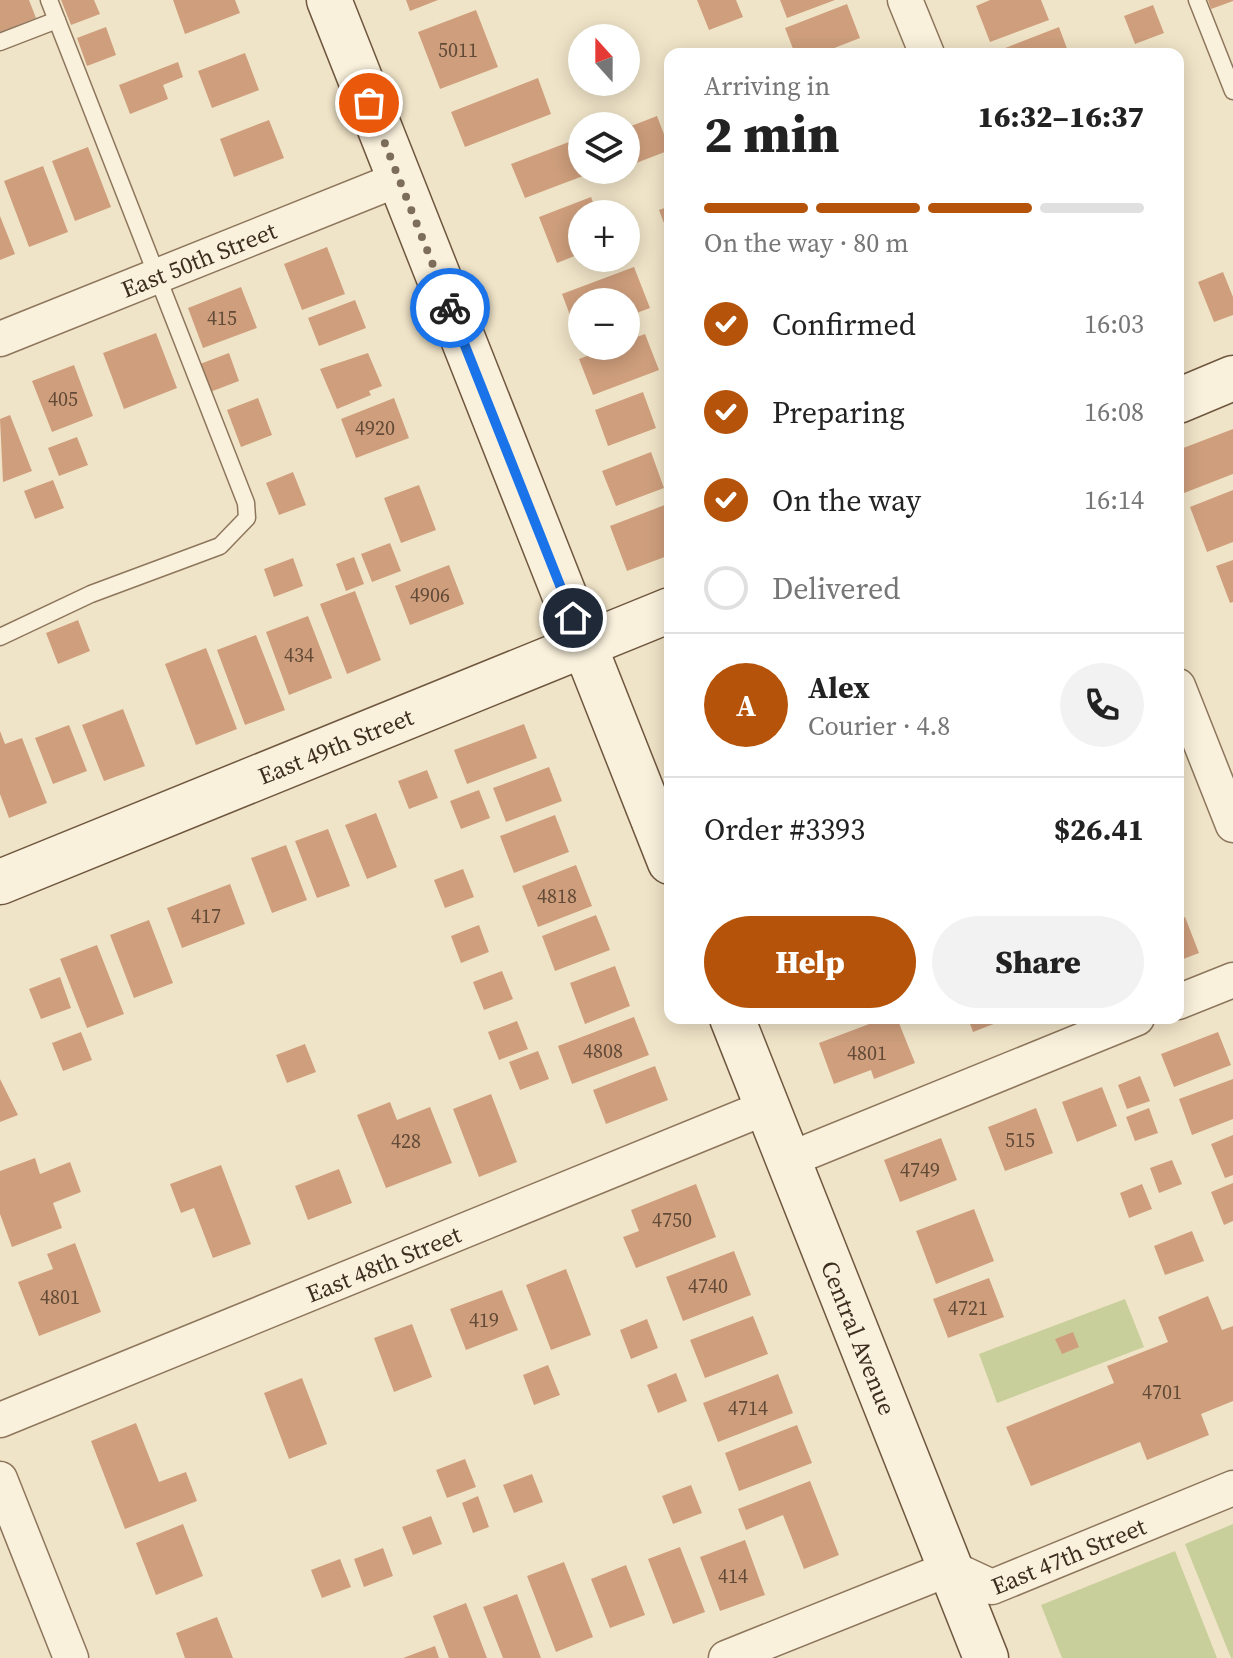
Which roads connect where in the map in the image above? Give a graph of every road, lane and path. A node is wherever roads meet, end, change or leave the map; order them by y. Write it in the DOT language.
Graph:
graph roads {
  1 [pos="49,0"];
  2 [pos="329,0"];
  3 [pos="905,0"];
  4 [pos="1197,0"];
  5 [pos="57,20"];
  6 [pos="0,42"];
  7 [pos="925,48"];
  8 [pos="1233,91"];
  9 [pos="399,179"];
  10 [pos="156,277"];
  11 [pos="0,339"];
  12 [pos="1233,378"];
  13 [pos="1184,398"];
  14 [pos="664,613"];
  15 [pos="0,637"];
  16 [pos="584,646"];
  17 [pos="1184,701"];
  18 [pos="1233,825"];
  19 [pos="664,847"];
  20 [pos="0,882"];
  21 [pos="1233,980"];
  22 [pos="1184,1000"];
  23 [pos="734,1024"];
  24 [pos="1122,1024"];
  25 [pos="767,1107"];
  26 [pos="788,1160"];
  27 [pos="0,1420"];
  28 [pos="0,1479"];
  29 [pos="1233,1488"];
  30 [pos="951,1568"];
  31 [pos="71,1658"];
  32 [pos="726,1658"];
  33 [pos="986,1658"];
  1 -- 5 [label="lane"];
  2 -- 9 [label="main road"];
  3 -- 7 [label="street"];
  4 -- 8 [label="lane"];
  5 -- 6 [label="lane"];
  5 -- 10 [label="lane"];
  9 -- 10 [label="street, East 50th Street"];
  9 -- 16 [label="main road"];
  10 -- 11 [label="street, East 50th Street"];
  10 -- 15 [label="lane"];
  12 -- 13 [label="main road"];
  14 -- 16 [label="main road, East 49th Street"];
  16 -- 19 [label="main road"];
  16 -- 20 [label="main road, East 49th Street"];
  17 -- 18 [label="street"];
  21 -- 22 [label="street"];
  23 -- 25 [label="main road, Central Avenue"];
  24 -- 26 [label="street"];
  25 -- 26 [label="main road, Central Avenue"];
  25 -- 27 [label="street, East 48th Street"];
  26 -- 30 [label="main road, Central Avenue"];
  28 -- 31 [label="street"];
  29 -- 30 [label="street, East 47th Street"];
  30 -- 32 [label="street, East 47th Street"];
  30 -- 33 [label="main road, Central Avenue"];
}
